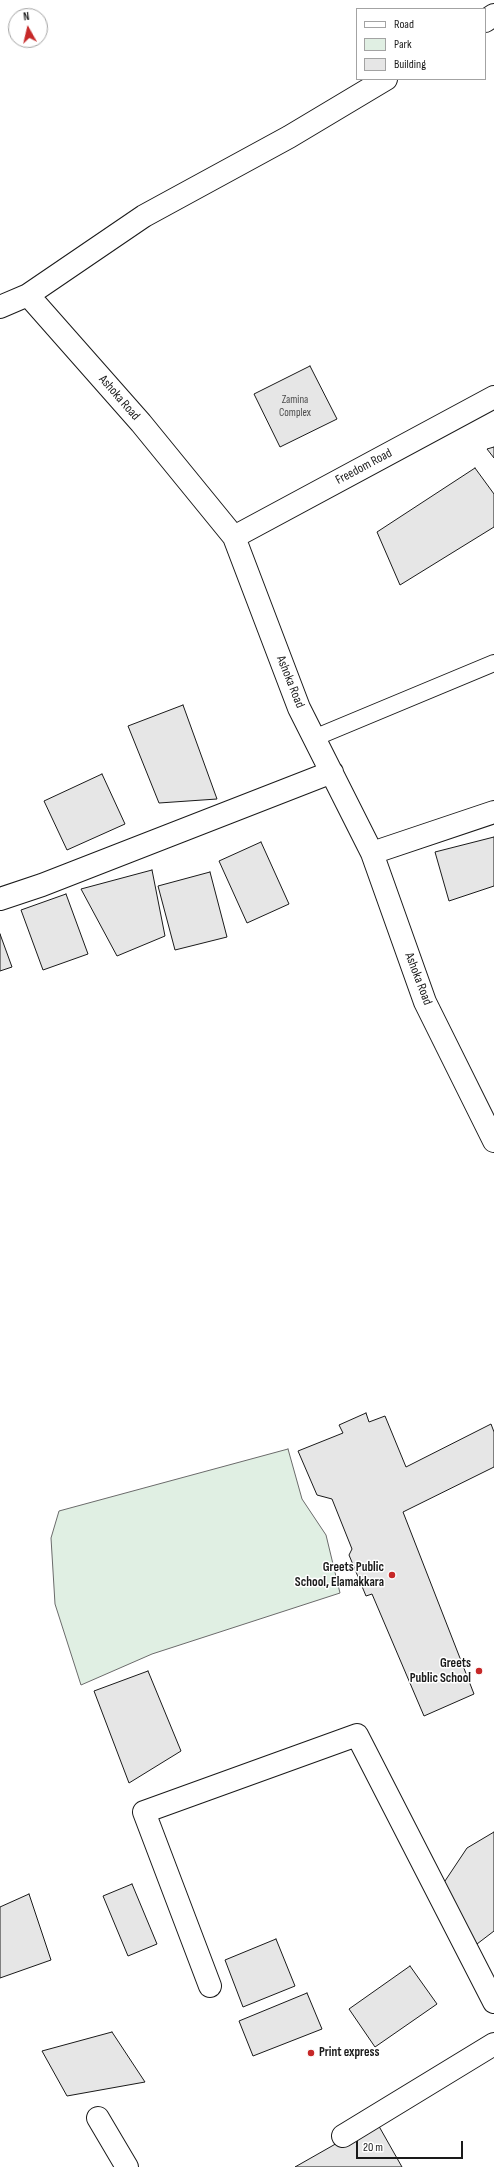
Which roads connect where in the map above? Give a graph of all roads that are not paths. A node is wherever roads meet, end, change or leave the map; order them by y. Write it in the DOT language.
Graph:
graph roads {
  1 [pos="384,80"];
  2 [pos="28,295"];
  3 [pos="0,307"];
  4 [pos="494,397"];
  5 [pos="234,536"];
  6 [pos="494,663"];
  7 [pos="314,738"];
  8 [pos="332,772"];
  9 [pos="494,812"];
  10 [pos="372,853"];
  11 [pos="0,899"];
  12 [pos="494,1141"];
  13 [pos="210,1986"];
  14 [pos="494,2002"];
  15 [pos="494,2044"];
  16 [pos="98,2118"];
  17 [pos="344,2136"];
  18 [pos="127,2167"];
  1 -- 2 [label="street"];
  2 -- 3 [label="street"];
  2 -- 5 [label="street, Ashoka Road"];
  4 -- 5 [label="street, Freedom Road"];
  5 -- 7 [label="street, Ashoka Road"];
  6 -- 7 [label="lane"];
  7 -- 8 [label="street, Ashoka Road"];
  8 -- 10 [label="street, Ashoka Road"];
  8 -- 11 [label="street"];
  9 -- 10 [label="street"];
  10 -- 12 [label="street, Ashoka Road"];
  13 -- 14 [label="street"];
  15 -- 17 [label="street"];
  16 -- 18 [label="street"];
}
